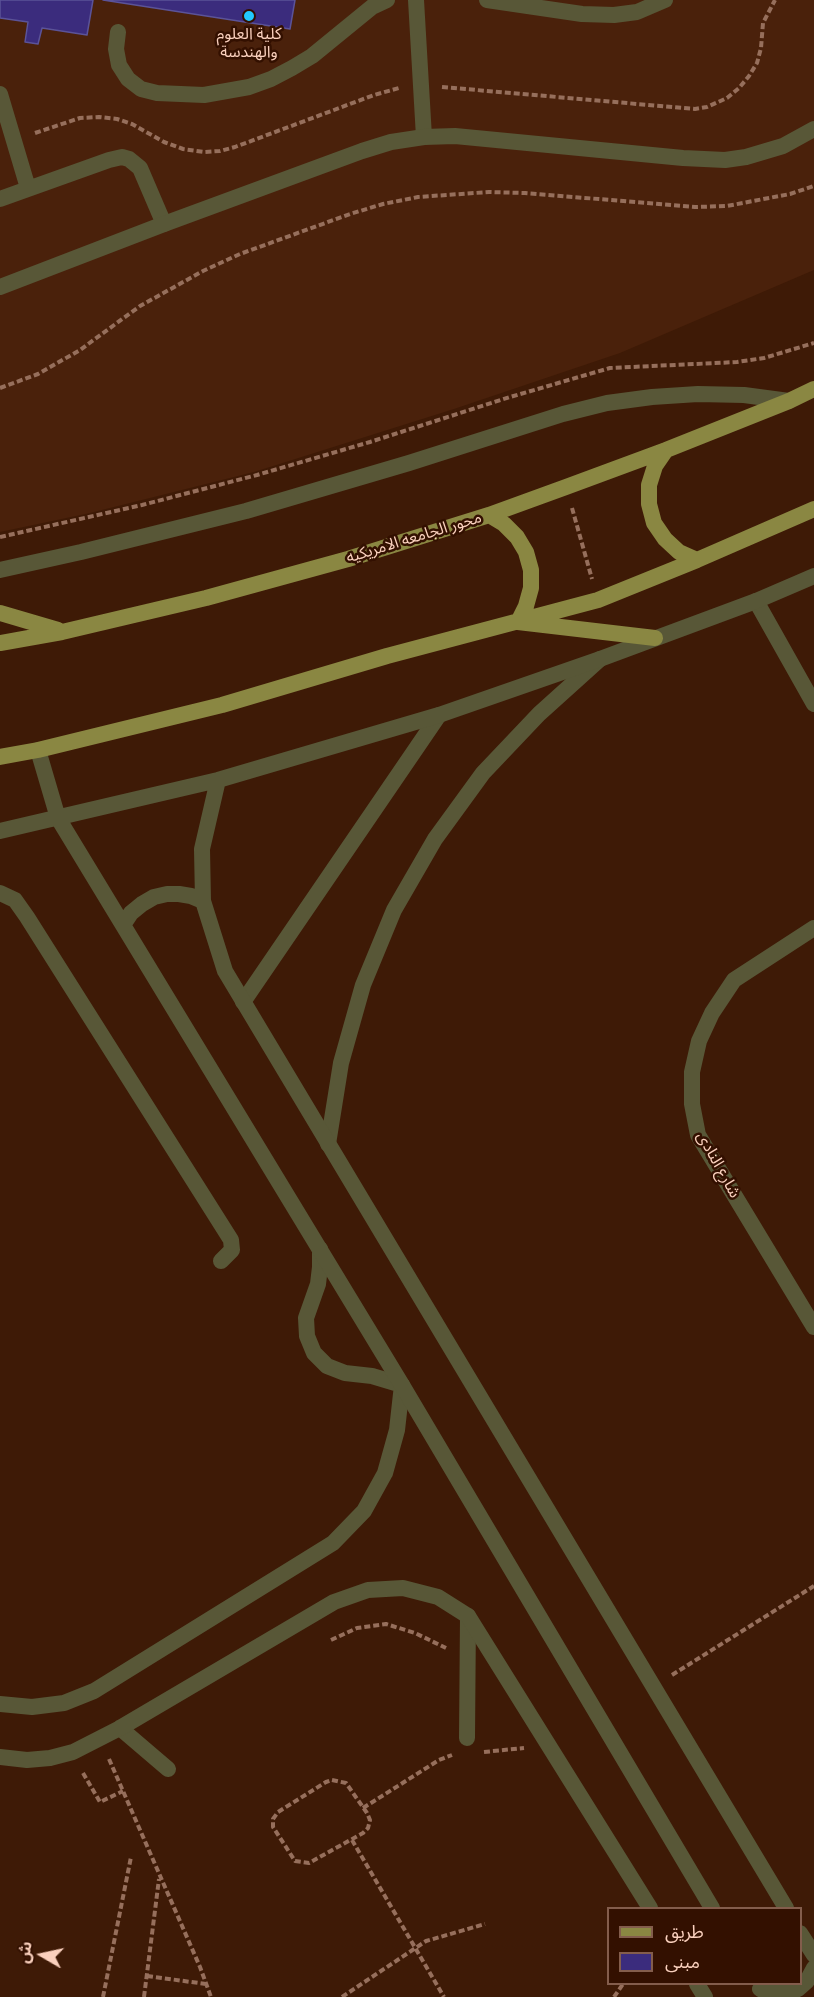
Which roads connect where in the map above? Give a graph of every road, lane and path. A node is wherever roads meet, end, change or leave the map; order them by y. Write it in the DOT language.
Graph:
graph roads {
  1 [pos="416,0"];
  2 [pos="487,0"];
  3 [pos="665,0"];
  4 [pos="377,2"];
  5 [pos="522,2"];
  6 [pos="118,32"];
  7 [pos="0,94"];
  8 [pos="814,129"];
  9 [pos="424,137"];
  10 [pos="814,186"];
  11 [pos="28,188"];
  12 [pos="0,199"];
  13 [pos="164,224"];
  14 [pos="0,287"];
  15 [pos="814,343"];
  16 [pos="0,388"];
  17 [pos="814,389"];
  18 [pos="789,401"];
  19 [pos="666,450"];
  20 [pos="566,487"];
  21 [pos="814,508"];
  22 [pos="489,515"];
  23 [pos="0,537"];
  24 [pos="697,560"];
  25 [pos="0,570"];
  26 [pos="814,576"];
  27 [pos="598,600"];
  28 [pos="756,601"];
  29 [pos="0,613"];
  30 [pos="518,622"];
  31 [pos="62,632"];
  32 [pos="655,638"];
  33 [pos="0,643"];
  34 [pos="600,659"];
  35 [pos="814,704"];
  36 [pos="440,715"];
  37 [pos="38,750"];
  38 [pos="0,757"];
  39 [pos="218,780"];
  40 [pos="58,818"];
  41 [pos="0,831"];
  42 [pos="0,893"];
  43 [pos="203,901"];
  44 [pos="123,925"];
  45 [pos="814,928"];
  46 [pos="243,1002"];
  47 [pos="328,1144"];
  48 [pos="320,1249"];
  49 [pos="221,1261"];
  50 [pos="814,1327"];
  51 [pos="402,1385"];
  52 [pos="814,1586"];
  53 [pos="468,1616"];
  54 [pos="331,1640"];
  55 [pos="468,1660"];
  56 [pos="653,1686"];
  57 [pos="0,1704"];
  58 [pos="120,1728"];
  59 [pos="100,1739"];
  60 [pos="548,1745"];
  61 [pos="464,1746"];
  62 [pos="73,1752"];
  63 [pos="481,1752"];
  64 [pos="0,1756"];
  65 [pos="168,1769"];
  66 [pos="123,1791"];
  67 [pos="363,1808"];
  68 [pos="352,1840"];
  69 [pos="131,1857"];
  70 [pos="160,1876"];
  71 [pos="649,1907"];
  72 [pos="711,1907"];
  73 [pos="785,1907"];
  74 [pos="485,1924"];
  75 [pos="802,1935"];
  76 [pos="415,1948"];
  77 [pos="814,1955"];
  78 [pos="814,1968"];
  79 [pos="147,1976"];
  80 [pos="206,1984"];
  81 [pos="760,1990"];
  82 [pos="103,1997"];
  83 [pos="144,1997"];
  84 [pos="211,1997"];
  85 [pos="342,1997"];
  86 [pos="444,1997"];
  1 -- 9 [label="street"];
  2 -- 5 [label="street"];
  3 -- 5 [label="street"];
  4 -- 6 [label="street"];
  7 -- 11 [label="street"];
  8 -- 9 [label="street"];
  9 -- 13 [label="street"];
  10 -- 16 [label="path"];
  11 -- 12 [label="street"];
  11 -- 13 [label="street"];
  13 -- 14 [label="street"];
  15 -- 23 [label="path"];
  17 -- 18 [label="main road, محور الجامعه الامريكيه"];
  18 -- 19 [label="main road, محور الجامعه الامريكيه"];
  18 -- 25 [label="street"];
  19 -- 20 [label="main road, محور الجامعه الامريكيه"];
  19 -- 24 [label="main road"];
  20 -- 22 [label="main road, محور الجامعه الامريكيه"];
  20 -- 27 [label="path"];
  21 -- 24 [label="main road"];
  22 -- 30 [label="main road"];
  22 -- 31 [label="main road, محور الجامعه الامريكيه"];
  24 -- 27 [label="main road"];
  26 -- 28 [label="street"];
  27 -- 30 [label="main road"];
  28 -- 32 [label="street"];
  28 -- 35 [label="street"];
  29 -- 31 [label="main road"];
  30 -- 32 [label="main road"];
  30 -- 37 [label="main road"];
  31 -- 33 [label="main road, محور الجامعه الامريكيه"];
  32 -- 34 [label="street"];
  34 -- 36 [label="street"];
  34 -- 47 [label="street"];
  36 -- 39 [label="street"];
  36 -- 46 [label="street"];
  37 -- 38 [label="main road"];
  37 -- 40 [label="street"];
  39 -- 40 [label="street"];
  39 -- 43 [label="street"];
  40 -- 41 [label="street"];
  40 -- 44 [label="street"];
  42 -- 49 [label="street"];
  43 -- 44 [label="street"];
  43 -- 46 [label="street"];
  44 -- 48 [label="street"];
  45 -- 50 [label="street, شارع النادى"];
  46 -- 47 [label="street"];
  47 -- 56 [label="street"];
  48 -- 51 [label="street"];
  48 -- 51 [label="street"];
  51 -- 57 [label="street"];
  51 -- 72 [label="street"];
  52 -- 56 [label="path"];
  53 -- 55 [label="street"];
  53 -- 58 [label="street"];
  53 -- 60 [label="street"];
  54 -- 55 [label="path"];
  55 -- 61 [label="street"];
  56 -- 73 [label="street"];
  58 -- 59 [label="street"];
  58 -- 65 [label="street"];
  59 -- 62 [label="street"];
  59 -- 66 [label="path"];
  60 -- 63 [label="path"];
  60 -- 71 [label="street"];
  61 -- 67 [label="path"];
  62 -- 64 [label="street"];
  62 -- 66 [label="path"];
  66 -- 70 [label="path"];
  67 -- 68 [label="path"];
  67 -- 68 [label="path"];
  68 -- 76 [label="path"];
  69 -- 82 [label="path"];
  70 -- 79 [label="path"];
  70 -- 80 [label="path"];
  74 -- 76 [label="path"];
  75 -- 77 [label="street"];
  76 -- 85 [label="path"];
  76 -- 86 [label="path"];
  78 -- 81 [label="street"];
  79 -- 80 [label="path"];
  79 -- 83 [label="path"];
  80 -- 84 [label="path"];
}
